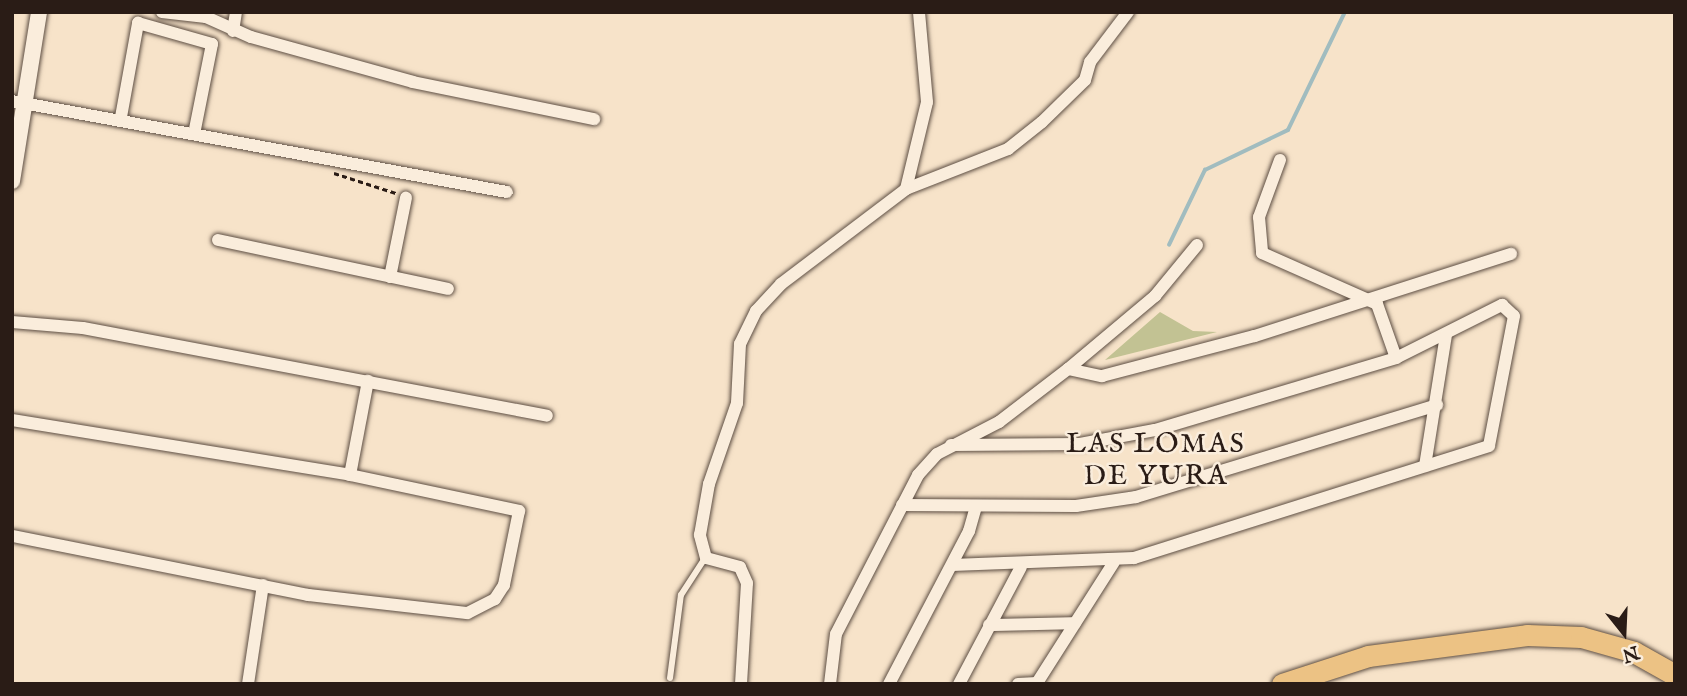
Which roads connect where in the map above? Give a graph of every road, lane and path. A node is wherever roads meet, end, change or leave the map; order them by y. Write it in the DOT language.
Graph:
graph roads {
  1 [pos="39,12"];
  2 [pos="162,12"];
  3 [pos="236,12"];
  4 [pos="919,12"];
  5 [pos="1128,12"];
  6 [pos="233,31"];
  7 [pos="19,102"];
  8 [pos="121,117"];
  9 [pos="594,119"];
  10 [pos="194,134"];
  11 [pos="1280,160"];
  12 [pos="327,162"];
  13 [pos="12,181"];
  14 [pos="906,189"];
  15 [pos="507,192"];
  16 [pos="406,198"];
  17 [pos="218,240"];
  18 [pos="1197,245"];
  19 [pos="1511,254"];
  20 [pos="390,277"];
  21 [pos="448,289"];
  22 [pos="1371,303"];
  23 [pos="12,322"];
  24 [pos="1446,335"];
  25 [pos="1396,358"];
  26 [pos="1068,369"];
  27 [pos="368,381"];
  28 [pos="1437,405"];
  29 [pos="547,416"];
  30 [pos="12,420"];
  31 [pos="951,445"];
  32 [pos="1425,466"];
  33 [pos="350,475"];
  34 [pos="902,505"];
  35 [pos="976,507"];
  36 [pos="12,536"];
  37 [pos="706,558"];
  38 [pos="1114,562"];
  39 [pos="952,565"];
  40 [pos="1021,567"];
  41 [pos="263,585"];
  42 [pos="1075,623"];
  43 [pos="989,625"];
  44 [pos="1675,675"];
  45 [pos="670,678"];
  46 [pos="248,684"];
  47 [pos="741,684"];
  48 [pos="830,684"];
  49 [pos="889,684"];
  50 [pos="959,684"];
  51 [pos="1018,684"];
  52 [pos="1282,684"];
  1 -- 7 [label="street"];
  2 -- 6 [label="street"];
  3 -- 6 [label="street"];
  4 -- 14 [label="street"];
  5 -- 14 [label="street"];
  6 -- 9 [label="street"];
  7 -- 8 [label="street"];
  7 -- 13 [label="street"];
  8 -- 10 [label="street"];
  8 -- 10 [label="street"];
  10 -- 12 [label="street"];
  11 -- 22 [label="street"];
  12 -- 15 [label="street"];
  12 -- 16 [label="path"];
  14 -- 37 [label="street"];
  16 -- 20 [label="street"];
  17 -- 20 [label="street"];
  18 -- 26 [label="street"];
  19 -- 22 [label="street"];
  20 -- 21 [label="street"];
  22 -- 25 [label="street"];
  22 -- 26 [label="street"];
  23 -- 27 [label="street"];
  24 -- 25 [label="street"];
  24 -- 28 [label="street"];
  24 -- 32 [label="street"];
  25 -- 31 [label="street"];
  26 -- 31 [label="street"];
  27 -- 29 [label="street"];
  27 -- 33 [label="street"];
  28 -- 32 [label="street"];
  28 -- 35 [label="street"];
  30 -- 33 [label="street"];
  31 -- 34 [label="street"];
  32 -- 38 [label="street"];
  33 -- 41 [label="street"];
  34 -- 35 [label="street"];
  34 -- 48 [label="street"];
  35 -- 39 [label="street"];
  36 -- 41 [label="street"];
  37 -- 45 [label="lane"];
  37 -- 47 [label="street"];
  38 -- 40 [label="street"];
  38 -- 42 [label="street"];
  39 -- 40 [label="street"];
  39 -- 49 [label="street"];
  40 -- 43 [label="street"];
  41 -- 46 [label="street"];
  42 -- 43 [label="street"];
  42 -- 51 [label="street"];
  43 -- 50 [label="street"];
  44 -- 52 [label="highway"];
}
